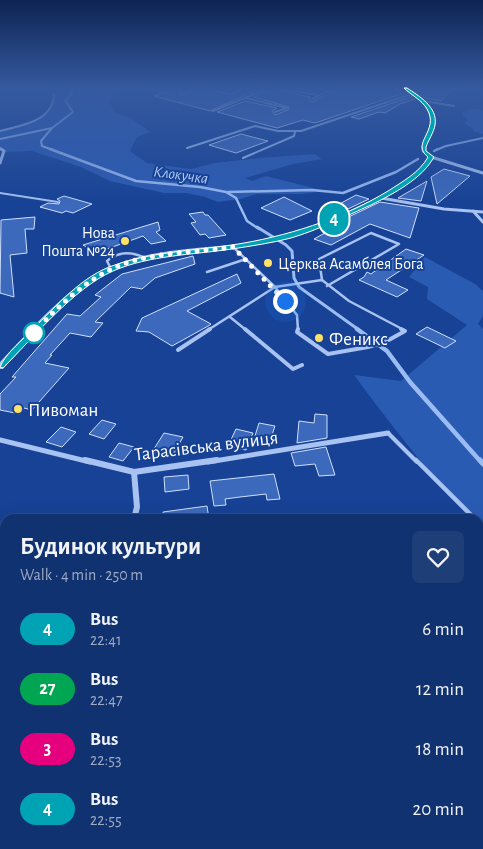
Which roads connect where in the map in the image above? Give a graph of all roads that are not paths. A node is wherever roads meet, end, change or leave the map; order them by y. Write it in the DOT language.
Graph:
graph roads {
  1 [pos="250,128"];
  2 [pos="262,128"];
  3 [pos="314,128"];
  4 [pos="431,128"];
  5 [pos="296,132"];
  6 [pos="0,148"];
  7 [pos="187,148"];
  8 [pos="431,157"];
  9 [pos="243,158"];
  10 [pos="0,163"];
  11 [pos="483,173"];
  12 [pos="0,193"];
  13 [pos="381,198"];
  14 [pos="58,202"];
  15 [pos="473,212"];
  16 [pos="483,212"];
  17 [pos="483,222"];
  18 [pos="233,247"];
  19 [pos="145,258"];
  20 [pos="246,260"];
  21 [pos="111,269"];
  22 [pos="207,272"];
  23 [pos="322,280"];
  24 [pos="327,286"];
  25 [pos="274,288"];
  26 [pos="230,317"];
  27 [pos="178,350"];
  28 [pos="302,365"];
  29 [pos="0,367"];
  30 [pos="388,433"];
  31 [pos="0,440"];
  32 [pos="134,472"];
  33 [pos="135,514"];
  34 [pos="470,514"];
  1 -- 7 [label="street"];
  2 -- 5 [label="street"];
  3 -- 5 [label="street"];
  4 -- 8 [label="street"];
  5 -- 9 [label="lane"];
  6 -- 10 [label="street"];
  8 -- 11 [label="street"];
  8 -- 13 [label="street"];
  12 -- 14 [label="lane"];
  13 -- 15 [label="street"];
  13 -- 18 [label="street"];
  15 -- 16 [label="street"];
  15 -- 17 [label="street"];
  18 -- 19 [label="street"];
  18 -- 20 [label="lane"];
  19 -- 21 [label="street"];
  19 -- 21 [label="lane"];
  20 -- 22 [label="lane"];
  20 -- 25 [label="lane"];
  21 -- 29 [label="street"];
  23 -- 24 [label="lane"];
  23 -- 24 [label="lane"];
  23 -- 25 [label="lane"];
  24 -- 25 [label="lane"];
  25 -- 26 [label="lane"];
  26 -- 27 [label="lane"];
  26 -- 28 [label="lane"];
  30 -- 32 [label="street, Тарасівська вулиця"];
  30 -- 34 [label="lane"];
  31 -- 32 [label="street, Тарасівська вулиця"];
  32 -- 33 [label="street"];
}
